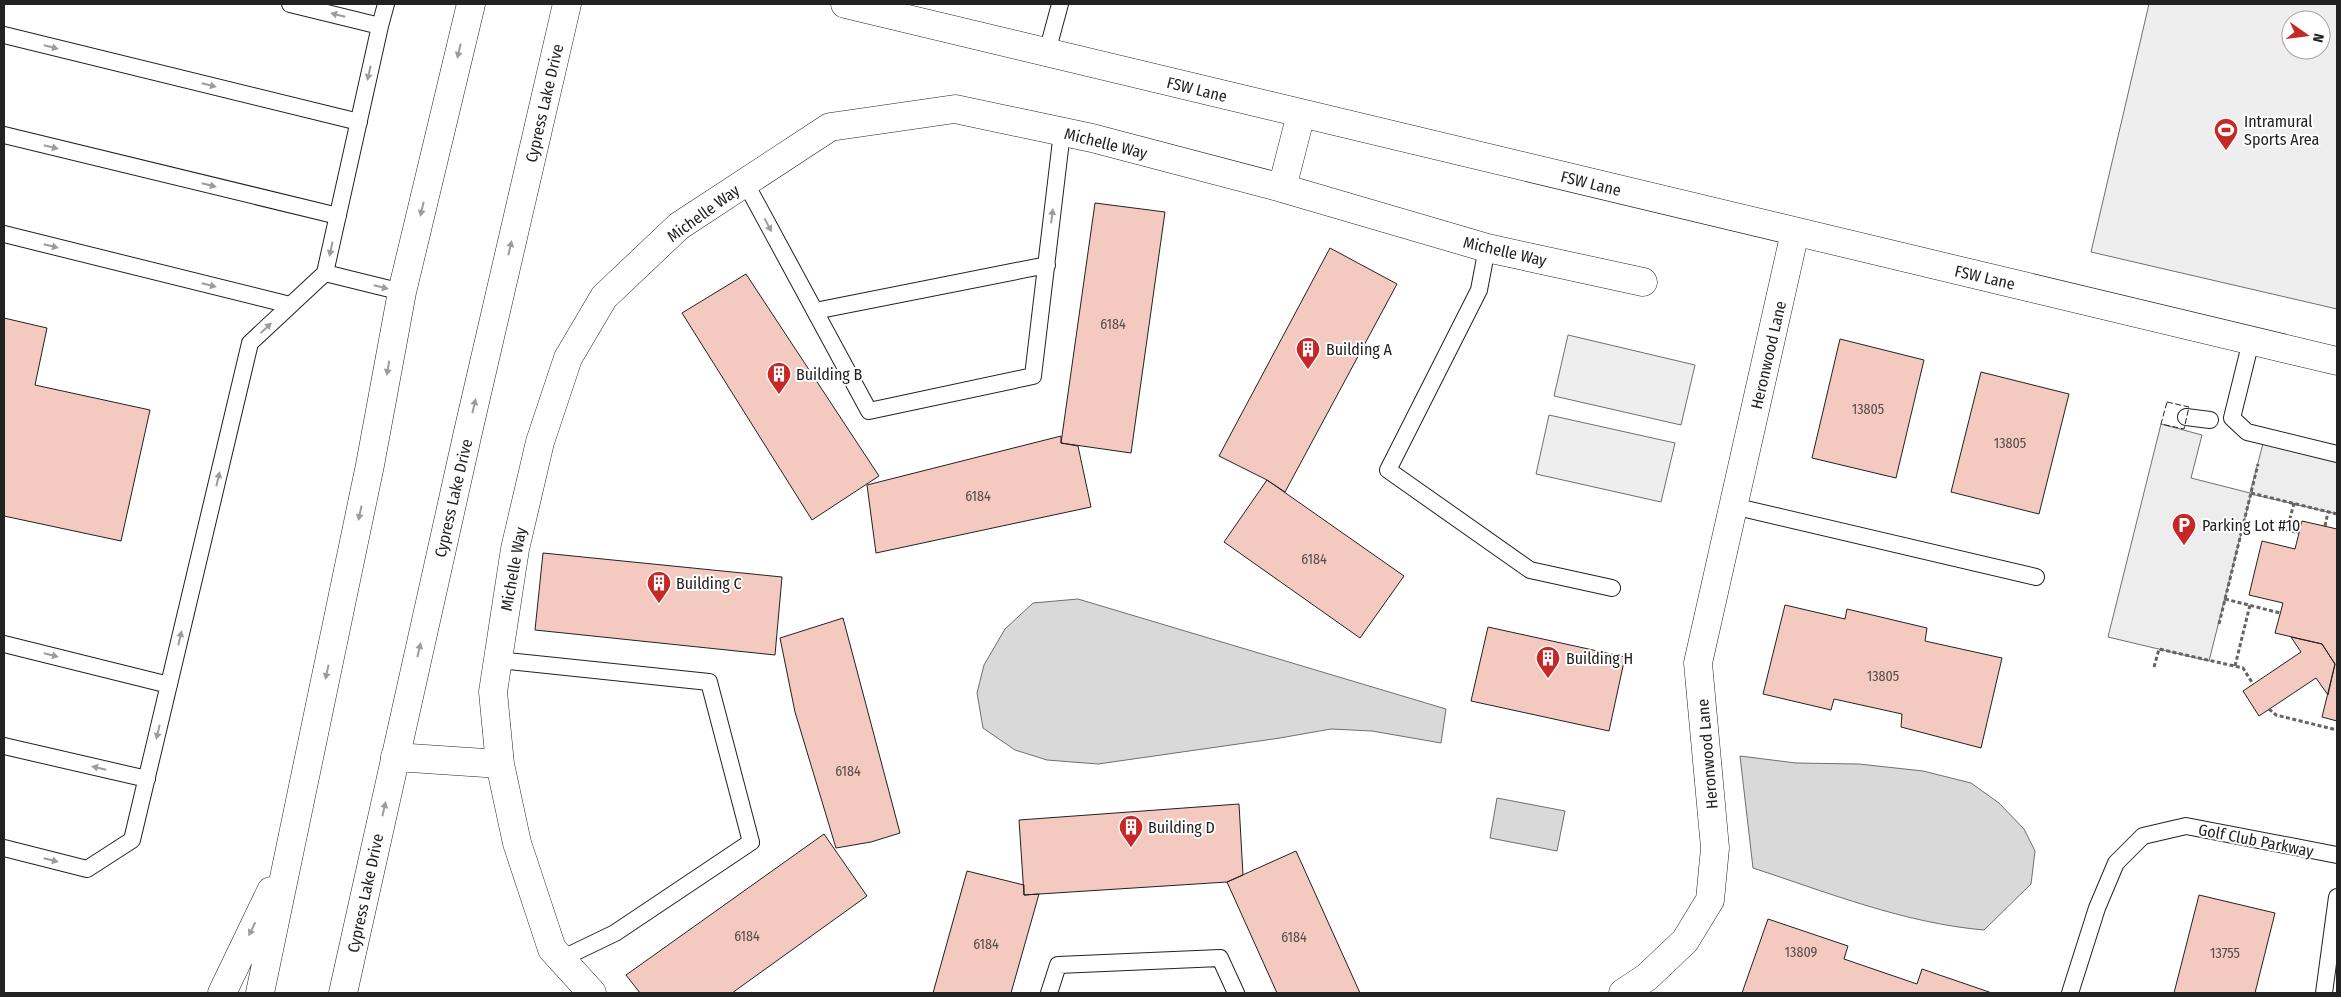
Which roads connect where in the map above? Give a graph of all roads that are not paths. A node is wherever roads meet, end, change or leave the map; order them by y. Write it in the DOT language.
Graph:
graph roads {
  1 [pos="290,4"];
  2 [pos="386,4"];
  3 [pos="471,4"];
  4 [pos="567,4"];
  5 [pos="845,4"];
  6 [pos="1060,4"];
  7 [pos="380,26"];
  8 [pos="4,35"];
  9 [pos="1047,52"];
  10 [pos="1301,114"];
  11 [pos="358,122"];
  12 [pos="1062,132"];
  13 [pos="4,136"];
  14 [pos="745,182"];
  15 [pos="1282,188"];
  16 [pos="338,216"];
  17 [pos="1795,232"];
  18 [pos="4,234"];
  19 [pos="1486,248"];
  20 [pos="1047,265"];
  21 [pos="325,273"];
  22 [pos="1643,282"];
  23 [pos="402,292"];
  24 [pos="290,305"];
  25 [pos="815,311"];
  26 [pos="2251,341"];
  27 [pos="2337,361"];
  28 [pos="2186,417"];
  29 [pos="2210,420"];
  30 [pos="2337,454"];
  31 [pos="1733,506"];
  32 [pos="2036,576"];
  33 [pos="1612,588"];
  34 [pos="4,644"];
  35 [pos="498,660"];
  36 [pos="169,685"];
  37 [pos="4,746"];
  38 [pos="395,757"];
  39 [pos="500,764"];
  40 [pos="147,779"];
  41 [pos="4,848"];
  42 [pos="289,854"];
  43 [pos="2337,855"];
  44 [pos="2337,897"];
  45 [pos="561,960"];
  46 [pos="1639,989"];
  47 [pos="222,993"];
  48 [pos="260,993"];
  49 [pos="344,993"];
  50 [pos="592,993"];
  51 [pos="1049,993"];
  52 [pos="1236,993"];
  53 [pos="2070,993"];
  54 [pos="2324,993"];
  7 -- 1 [label="lane, one-way"];
  2 -- 7 [label="lane"];
  3 -- 23 [label="street, one-way"];
  38 -- 4 [label="street, Cypress Lake Drive, one-way"];
  5 -- 9 [label="street, FSW Lane"];
  6 -- 9 [label="lane"];
  7 -- 11 [label="lane, one-way"];
  8 -- 11 [label="lane, one-way"];
  9 -- 10 [label="street, FSW Lane"];
  10 -- 15 [label="street"];
  10 -- 17 [label="street, FSW Lane"];
  11 -- 16 [label="lane"];
  12 -- 14 [label="street, Michelle Way"];
  12 -- 15 [label="street, Michelle Way"];
  20 -- 12 [label="lane, one-way"];
  13 -- 16 [label="lane, one-way"];
  14 -- 25 [label="lane, one-way"];
  14 -- 35 [label="street, Michelle Way"];
  15 -- 19 [label="street, Michelle Way"];
  16 -- 21 [label="lane, one-way"];
  17 -- 26 [label="street, FSW Lane"];
  17 -- 31 [label="street, Heronwood Lane"];
  18 -- 24 [label="lane, one-way"];
  19 -- 22 [label="street, Michelle Way"];
  19 -- 33 [label="lane"];
  20 -- 25 [label="lane"];
  20 -- 25 [label="lane"];
  21 -- 23 [label="lane, one-way"];
  21 -- 24 [label="lane"];
  23 -- 42 [label="street, one-way"];
  36 -- 24 [label="lane, one-way"];
  26 -- 27 [label="street, FSW Lane"];
  26 -- 30 [label="lane"];
  28 -- 29 [label="lane"];
  31 -- 32 [label="lane"];
  31 -- 46 [label="street, Heronwood Lane"];
  34 -- 36 [label="lane, one-way"];
  35 -- 39 [label="street, Michelle Way"];
  35 -- 45 [label="lane"];
  36 -- 40 [label="lane, one-way"];
  40 -- 37 [label="lane, one-way"];
  38 -- 39 [label="street"];
  49 -- 38 [label="street, Cypress Lake Drive, one-way"];
  39 -- 45 [label="street, Michelle Way"];
  41 -- 40 [label="lane, one-way"];
  42 -- 47 [label="street, one-way"];
  42 -- 48 [label="street"];
  43 -- 53 [label="lane, Golf Club Parkway"];
  44 -- 54 [label="lane"];
  45 -- 50 [label="street, Michelle Way"];
  51 -- 52 [label="lane"];
}
